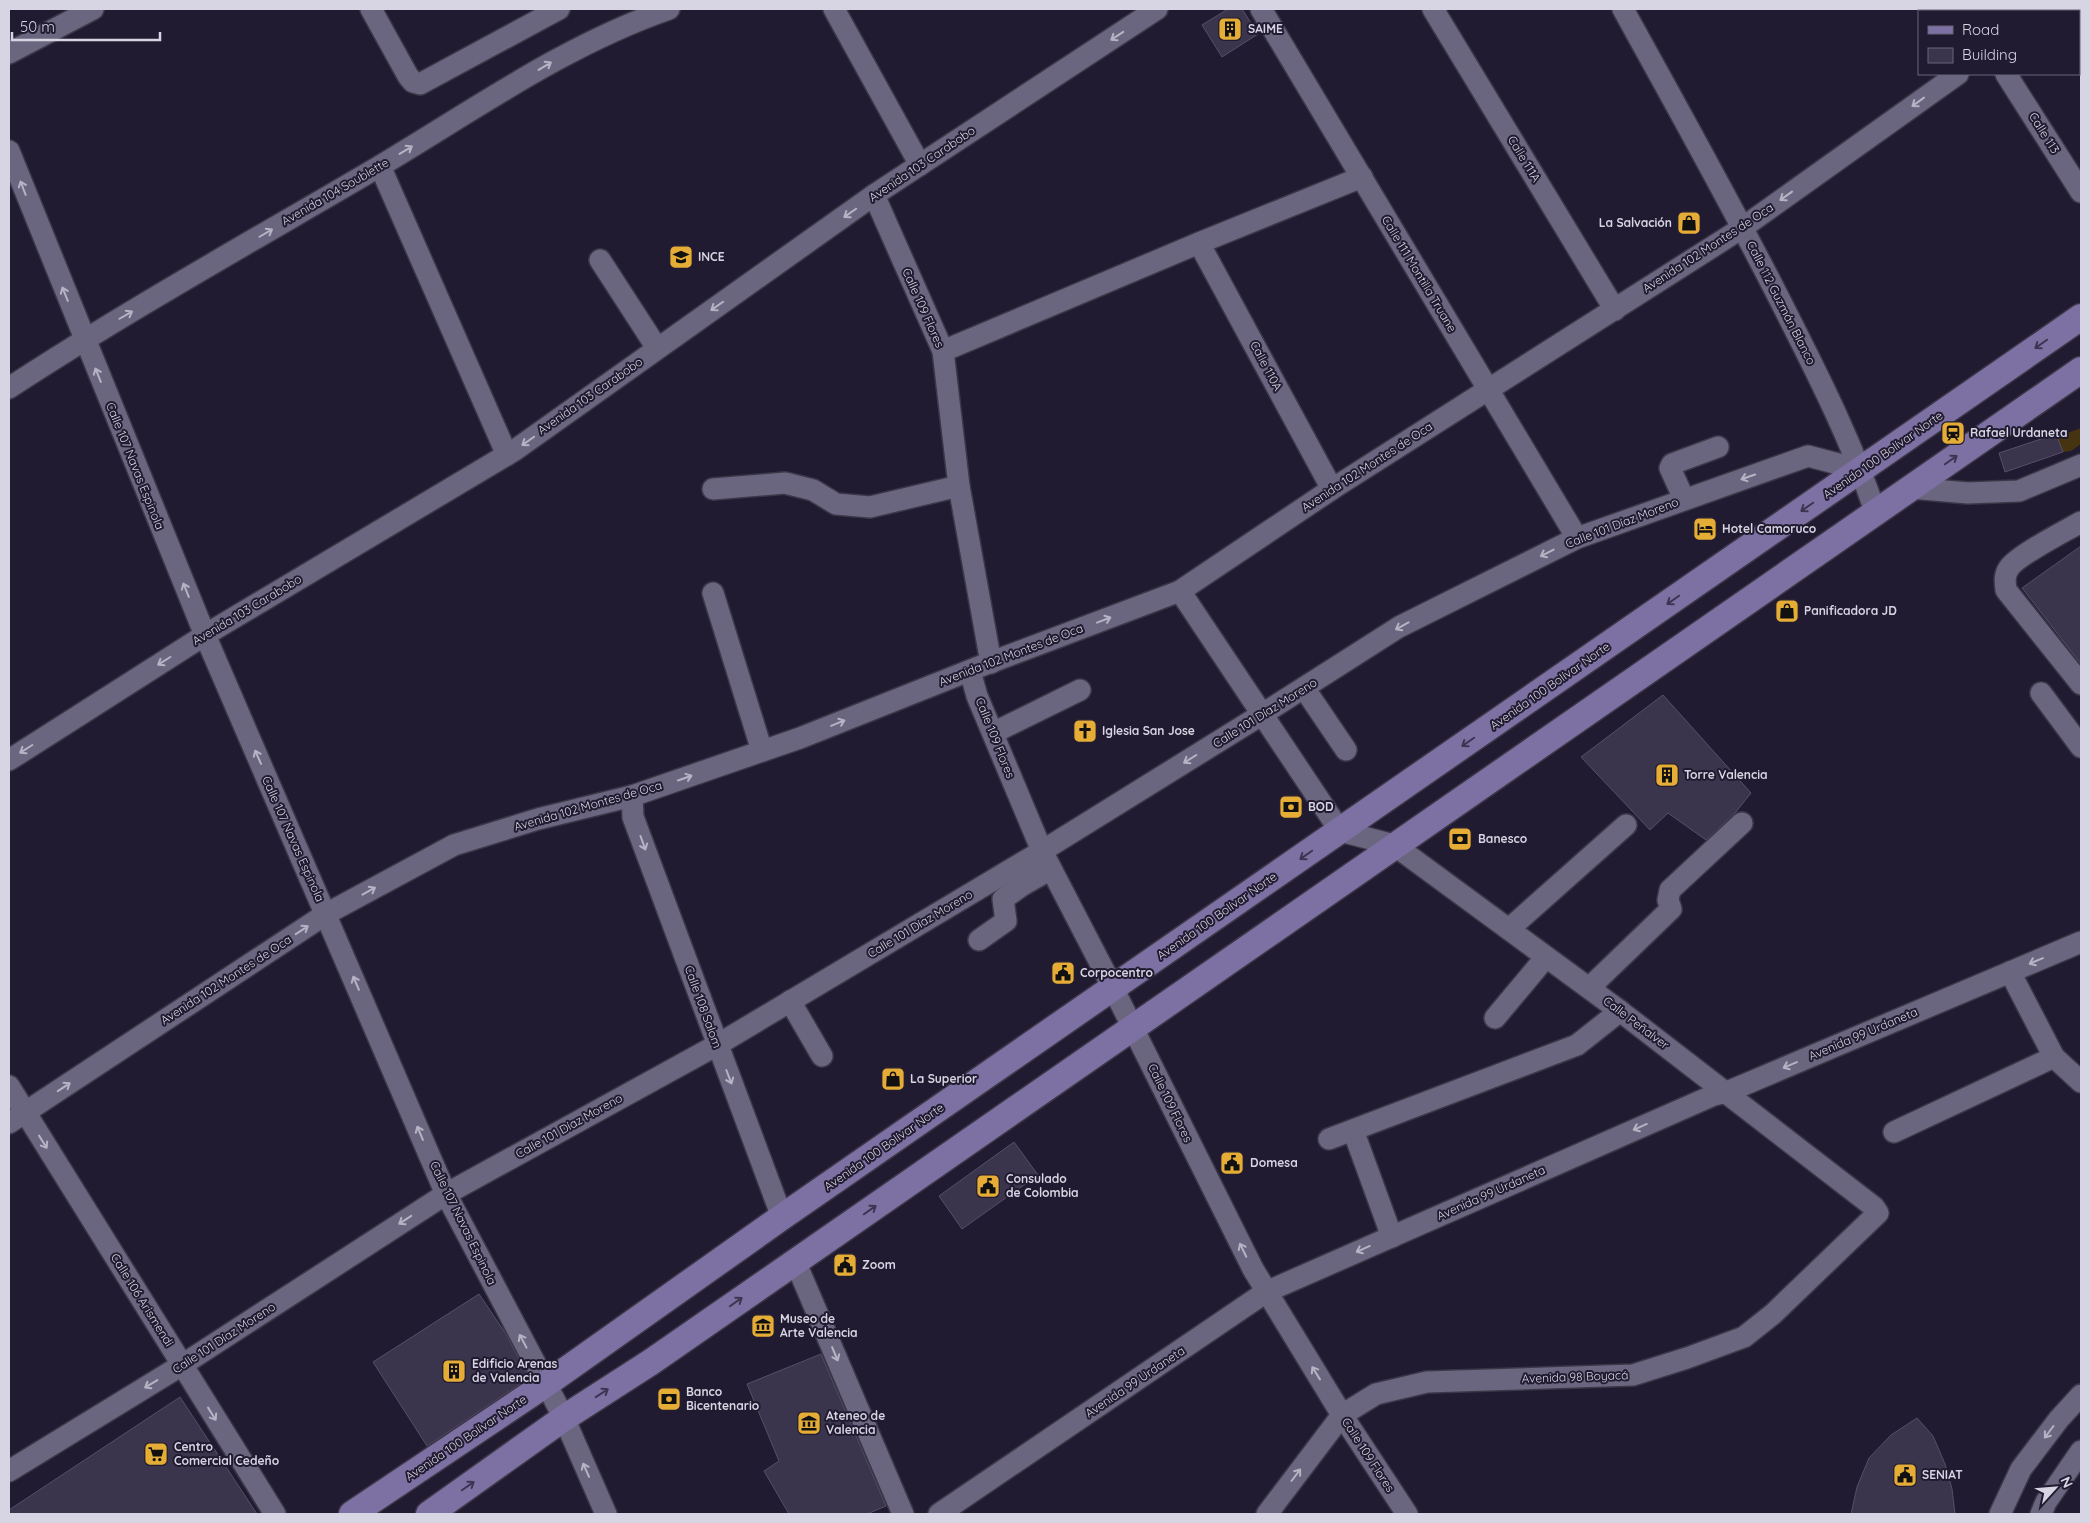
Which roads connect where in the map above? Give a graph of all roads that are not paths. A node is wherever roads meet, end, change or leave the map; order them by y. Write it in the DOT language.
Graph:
graph roads {
  1 [pos="93,9"];
  2 [pos="371,9"];
  3 [pos="559,9"];
  4 [pos="669,9"];
  5 [pos="834,9"];
  6 [pos="1157,9"];
  7 [pos="1261,9"];
  8 [pos="1433,9"];
  9 [pos="1623,9"];
  10 [pos="9,53"];
  11 [pos="1957,75"];
  12 [pos="2007,75"];
  13 [pos="9,151"];
  14 [pos="920,165"];
  15 [pos="380,166"];
  16 [pos="1362,177"];
  17 [pos="2081,192"];
  18 [pos="874,195"];
  19 [pos="1742,228"];
  20 [pos="1199,243"];
  21 [pos="600,260"];
  22 [pos="1615,310"];
  23 [pos="2081,316"];
  24 [pos="84,339"];
  25 [pos="657,348"];
  26 [pos="943,352"];
  27 [pos="2081,370"];
  28 [pos="9,388"];
  29 [pos="1488,389"];
  30 [pos="1718,447"];
  31 [pos="507,455"];
  32 [pos="2081,465"];
  33 [pos="1861,470"];
  34 [pos="959,486"];
  35 [pos="1911,488"];
  36 [pos="713,489"];
  37 [pos="1332,489"];
  38 [pos="1684,500"];
  39 [pos="1876,514"];
  40 [pos="2081,522"];
  41 [pos="1578,538"];
  42 [pos="1180,591"];
  43 [pos="712,593"];
  44 [pos="205,635"];
  45 [pos="991,663"];
  46 [pos="970,671"];
  47 [pos="2081,684"];
  48 [pos="1304,688"];
  49 [pos="1080,690"];
  50 [pos="2041,693"];
  51 [pos="1261,716"];
  52 [pos="993,733"];
  53 [pos="2081,747"];
  54 [pos="1346,750"];
  55 [pos="762,751"];
  56 [pos="9,760"];
  57 [pos="632,796"];
  58 [pos="1742,823"];
  59 [pos="1626,825"];
  60 [pos="1340,831"];
  61 [pos="1394,846"];
  62 [pos="1046,860"];
  63 [pos="326,914"];
  64 [pos="1509,929"];
  65 [pos="979,940"];
  66 [pos="2081,942"];
  67 [pos="1546,957"];
  68 [pos="2010,972"];
  69 [pos="1113,988"];
  70 [pos="1589,988"];
  71 [pos="790,1001"];
  72 [pos="1620,1011"];
  73 [pos="1495,1018"];
  74 [pos="1132,1028"];
  75 [pos="717,1044"];
  76 [pos="822,1056"];
  77 [pos="2054,1057"];
  78 [pos="2081,1082"];
  79 [pos="9,1086"];
  80 [pos="1727,1092"];
  81 [pos="17,1118"];
  82 [pos="1353,1130"];
  83 [pos="1894,1132"];
  84 [pos="1328,1139"];
  85 [pos="446,1194"];
  86 [pos="1874,1207"];
  87 [pos="782,1217"];
  88 [pos="1392,1237"];
  89 [pos="796,1261"];
  90 [pos="1266,1292"];
  91 [pos="182,1365"];
  92 [pos="546,1384"];
  93 [pos="2081,1395"];
  94 [pos="1342,1415"];
  95 [pos="564,1418"];
  96 [pos="2081,1451"];
  97 [pos="9,1471"];
  98 [pos="275,1514"];
  99 [pos="352,1514"];
  100 [pos="429,1514"];
  101 [pos="606,1514"];
  102 [pos="903,1514"];
  103 [pos="939,1514"];
  104 [pos="1267,1514"];
  105 [pos="1408,1514"];
  106 [pos="2000,1514"];
  107 [pos="2041,1514"];
  1 -- 10 [label="street"];
  2 -- 3 [label="street"];
  15 -- 4 [label="street, Avenida 104 Soublette, one-way"];
  5 -- 14 [label="street"];
  6 -- 14 [label="street, Avenida 103 Carabobo, one-way"];
  7 -- 16 [label="street, Calle 111 Montilla Truane"];
  8 -- 22 [label="street, Calle 111A"];
  9 -- 19 [label="street, Calle 112 Guzmán Blanco"];
  11 -- 19 [label="street, Avenida 102 Montes de Oca, one-way"];
  12 -- 17 [label="street, Calle 113"];
  24 -- 13 [label="street, Calle 107 Navas Espinola, one-way"];
  14 -- 18 [label="street, Avenida 103 Carabobo"];
  24 -- 15 [label="street, Avenida 104 Soublette, one-way"];
  15 -- 31 [label="street"];
  16 -- 20 [label="street"];
  16 -- 29 [label="street, Calle 111 Montilla Truane"];
  18 -- 25 [label="street, Avenida 103 Carabobo, one-way"];
  18 -- 26 [label="street, Calle 109 Flores"];
  19 -- 22 [label="street, Avenida 102 Montes de Oca"];
  19 -- 33 [label="street, Calle 112 Guzmán Blanco"];
  20 -- 26 [label="street"];
  20 -- 37 [label="street, Calle 110A"];
  21 -- 25 [label="street"];
  22 -- 29 [label="street, Avenida 102 Montes de Oca"];
  23 -- 33 [label="main road, Avenida 100 Bolívar Norte, one-way"];
  24 -- 28 [label="street, Avenida 104 Soublette"];
  44 -- 24 [label="street, Calle 107 Navas Espinola, one-way"];
  25 -- 31 [label="street, Avenida 103 Carabobo, one-way"];
  26 -- 34 [label="street, Calle 109 Flores"];
  35 -- 27 [label="main road, one-way"];
  29 -- 37 [label="street, Avenida 102 Montes de Oca"];
  29 -- 41 [label="street, Calle 111 Montilla Truane"];
  30 -- 38 [label="street"];
  31 -- 44 [label="street, Avenida 103 Carabobo"];
  32 -- 35 [label="street"];
  33 -- 38 [label="street, Calle 101 Díaz Moreno, one-way"];
  33 -- 39 [label="street, Calle 112 Guzmán Blanco"];
  33 -- 60 [label="main road, Avenida 100 Bolívar Norte, one-way"];
  34 -- 36 [label="street"];
  34 -- 45 [label="street, Calle 109 Flores"];
  35 -- 39 [label="main road"];
  37 -- 42 [label="street, Avenida 102 Montes de Oca"];
  38 -- 41 [label="street, Calle 101 Díaz Moreno"];
  39 -- 61 [label="main road"];
  40 -- 47 [label="street"];
  41 -- 48 [label="street, Calle 101 Díaz Moreno, one-way"];
  45 -- 42 [label="street, Avenida 102 Montes de Oca, one-way"];
  42 -- 51 [label="street"];
  43 -- 55 [label="street"];
  44 -- 56 [label="street, Avenida 103 Carabobo, one-way"];
  63 -- 44 [label="street, Calle 107 Navas Espinola, one-way"];
  45 -- 46 [label="street, Avenida 102 Montes de Oca"];
  46 -- 52 [label="street, Calle 109 Flores"];
  55 -- 46 [label="street, Avenida 102 Montes de Oca, one-way"];
  48 -- 51 [label="street, Calle 101 Díaz Moreno"];
  48 -- 54 [label="street"];
  49 -- 52 [label="street"];
  50 -- 53 [label="street"];
  51 -- 60 [label="street"];
  51 -- 62 [label="street, Calle 101 Díaz Moreno, one-way"];
  52 -- 62 [label="street, Calle 109 Flores"];
  57 -- 55 [label="street, Avenida 102 Montes de Oca, one-way"];
  63 -- 57 [label="street, Avenida 102 Montes de Oca, one-way"];
  57 -- 75 [label="street, Calle 108 Salom, one-way"];
  58 -- 70 [label="street"];
  59 -- 64 [label="street"];
  60 -- 61 [label="street"];
  60 -- 69 [label="main road, Avenida 100 Bolívar Norte, one-way"];
  61 -- 64 [label="street, Calle Peñalver"];
  61 -- 74 [label="main road"];
  62 -- 65 [label="street"];
  62 -- 69 [label="street, Calle 109 Flores"];
  62 -- 71 [label="street, Calle 101 Díaz Moreno"];
  81 -- 63 [label="street, Avenida 102 Montes de Oca, one-way"];
  85 -- 63 [label="street, Calle 107 Navas Espinola, one-way"];
  64 -- 67 [label="street, Calle Peñalver"];
  66 -- 68 [label="street, Avenida 99 Urdaneta, one-way"];
  67 -- 70 [label="street, Calle Peñalver"];
  67 -- 73 [label="street"];
  68 -- 77 [label="street"];
  68 -- 80 [label="street, Avenida 99 Urdaneta, one-way"];
  69 -- 74 [label="street, Calle 109 Flores"];
  69 -- 87 [label="main road, Avenida 100 Bolívar Norte"];
  70 -- 72 [label="street, Calle Peñalver"];
  71 -- 75 [label="street, Calle 101 Díaz Moreno"];
  71 -- 76 [label="street"];
  72 -- 80 [label="street, Calle Peñalver"];
  72 -- 82 [label="street"];
  89 -- 74 [label="main road, one-way"];
  90 -- 74 [label="street, Calle 109 Flores, one-way"];
  75 -- 85 [label="street, Calle 101 Díaz Moreno"];
  75 -- 87 [label="street, Calle 108 Salom, one-way"];
  77 -- 78 [label="street"];
  77 -- 83 [label="street"];
  79 -- 81 [label="street, Calle 106 Arismendi"];
  80 -- 86 [label="street, Calle Peñalver"];
  80 -- 88 [label="street, Avenida 99 Urdaneta, one-way"];
  81 -- 91 [label="street, Calle 106 Arismendi, one-way"];
  82 -- 84 [label="street"];
  82 -- 88 [label="street"];
  85 -- 91 [label="street, Calle 101 Díaz Moreno, one-way"];
  92 -- 85 [label="street, Calle 107 Navas Espinola, one-way"];
  86 -- 94 [label="street, Avenida 98 Boyacá"];
  87 -- 92 [label="main road, Avenida 100 Bolívar Norte"];
  88 -- 90 [label="street, Avenida 99 Urdaneta, one-way"];
  95 -- 89 [label="main road, one-way"];
  89 -- 102 [label="street, one-way"];
  94 -- 90 [label="street, Calle 109 Flores, one-way"];
  90 -- 103 [label="street, Avenida 99 Urdaneta"];
  91 -- 97 [label="street, Calle 101 Díaz Moreno, one-way"];
  91 -- 98 [label="street, Calle 106 Arismendi, one-way"];
  92 -- 95 [label="street, Calle 107 Navas Espinola"];
  92 -- 99 [label="main road, Avenida 100 Bolívar Norte"];
  93 -- 106 [label="street, one-way"];
  104 -- 94 [label="street, Avenida 98 Boyacá, one-way"];
  94 -- 105 [label="street, Calle 109 Flores"];
  100 -- 95 [label="main road, one-way"];
  101 -- 95 [label="street, Calle 107 Navas Espinola, one-way"];
  96 -- 107 [label="street"];
}
